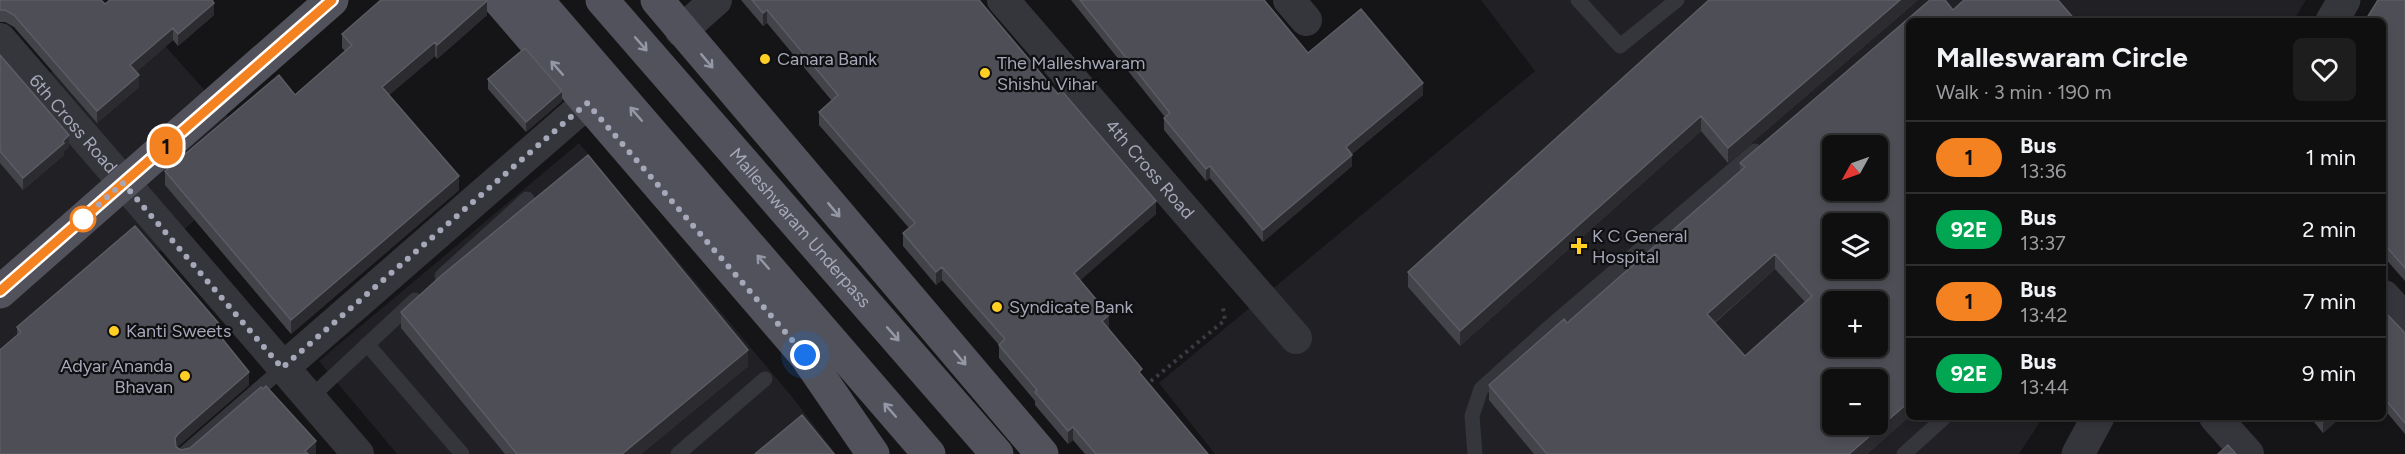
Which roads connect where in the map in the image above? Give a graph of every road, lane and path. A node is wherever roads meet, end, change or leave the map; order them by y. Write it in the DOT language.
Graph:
graph roads {
  1 [pos="332,0"];
  2 [pos="499,0"];
  3 [pos="537,0"];
  4 [pos="602,0"];
  5 [pos="657,0"];
  6 [pos="716,0"];
  7 [pos="1003,0"];
  8 [pos="1578,0"];
  9 [pos="1677,0"];
  10 [pos="2344,0"];
  11 [pos="2334,18"];
  12 [pos="681,31"];
  13 [pos="0,39"];
  14 [pos="587,103"];
  15 [pos="1769,139"];
  16 [pos="123,183"];
  17 [pos="527,199"];
  18 [pos="0,292"];
  19 [pos="2386,298"];
  20 [pos="1222,299"];
  21 [pos="2405,319"];
  22 [pos="1296,338"];
  23 [pos="367,344"];
  24 [pos="282,368"];
  25 [pos="765,379"];
  26 [pos="1144,387"];
  27 [pos="310,398"];
  28 [pos="1942,420"];
  29 [pos="2096,420"];
  30 [pos="2218,420"];
  31 [pos="184,454"];
  32 [pos="358,454"];
  33 [pos="462,454"];
  34 [pos="678,454"];
  35 [pos="873,454"];
  36 [pos="928,454"];
  37 [pos="997,454"];
  38 [pos="1042,454"];
  39 [pos="1475,454"];
  40 [pos="1904,454"];
  41 [pos="2078,454"];
  42 [pos="2248,454"];
  1 -- 16 [label="main road"];
  14 -- 2 [label="main road, one-way"];
  36 -- 3 [label="main road, one-way"];
  4 -- 37 [label="main road, Malleshwaram Underpass, one-way"];
  5 -- 12 [label="main road"];
  6 -- 12 [label="street"];
  7 -- 22 [label="street, 4th Cross Road"];
  8 -- 9 [label="lane"];
  10 -- 11 [label="street"];
  12 -- 38 [label="main road, one-way"];
  13 -- 16 [label="street, 6th Cross Road"];
  14 -- 24 [label="street"];
  14 -- 35 [label="main road"];
  15 -- 39 [label="lane"];
  16 -- 18 [label="main road"];
  16 -- 24 [label="street, 6th Cross Road"];
  17 -- 23 [label="lane"];
  19 -- 21 [label="street"];
  20 -- 26 [label="path"];
  23 -- 27 [label="lane"];
  23 -- 33 [label="lane"];
  24 -- 27 [label="street, 6th Cross Road"];
  24 -- 31 [label="lane"];
  25 -- 34 [label="lane"];
  27 -- 32 [label="street, 6th Cross Road"];
  28 -- 40 [label="lane"];
  29 -- 41 [label="street"];
  30 -- 42 [label="street"];
}
